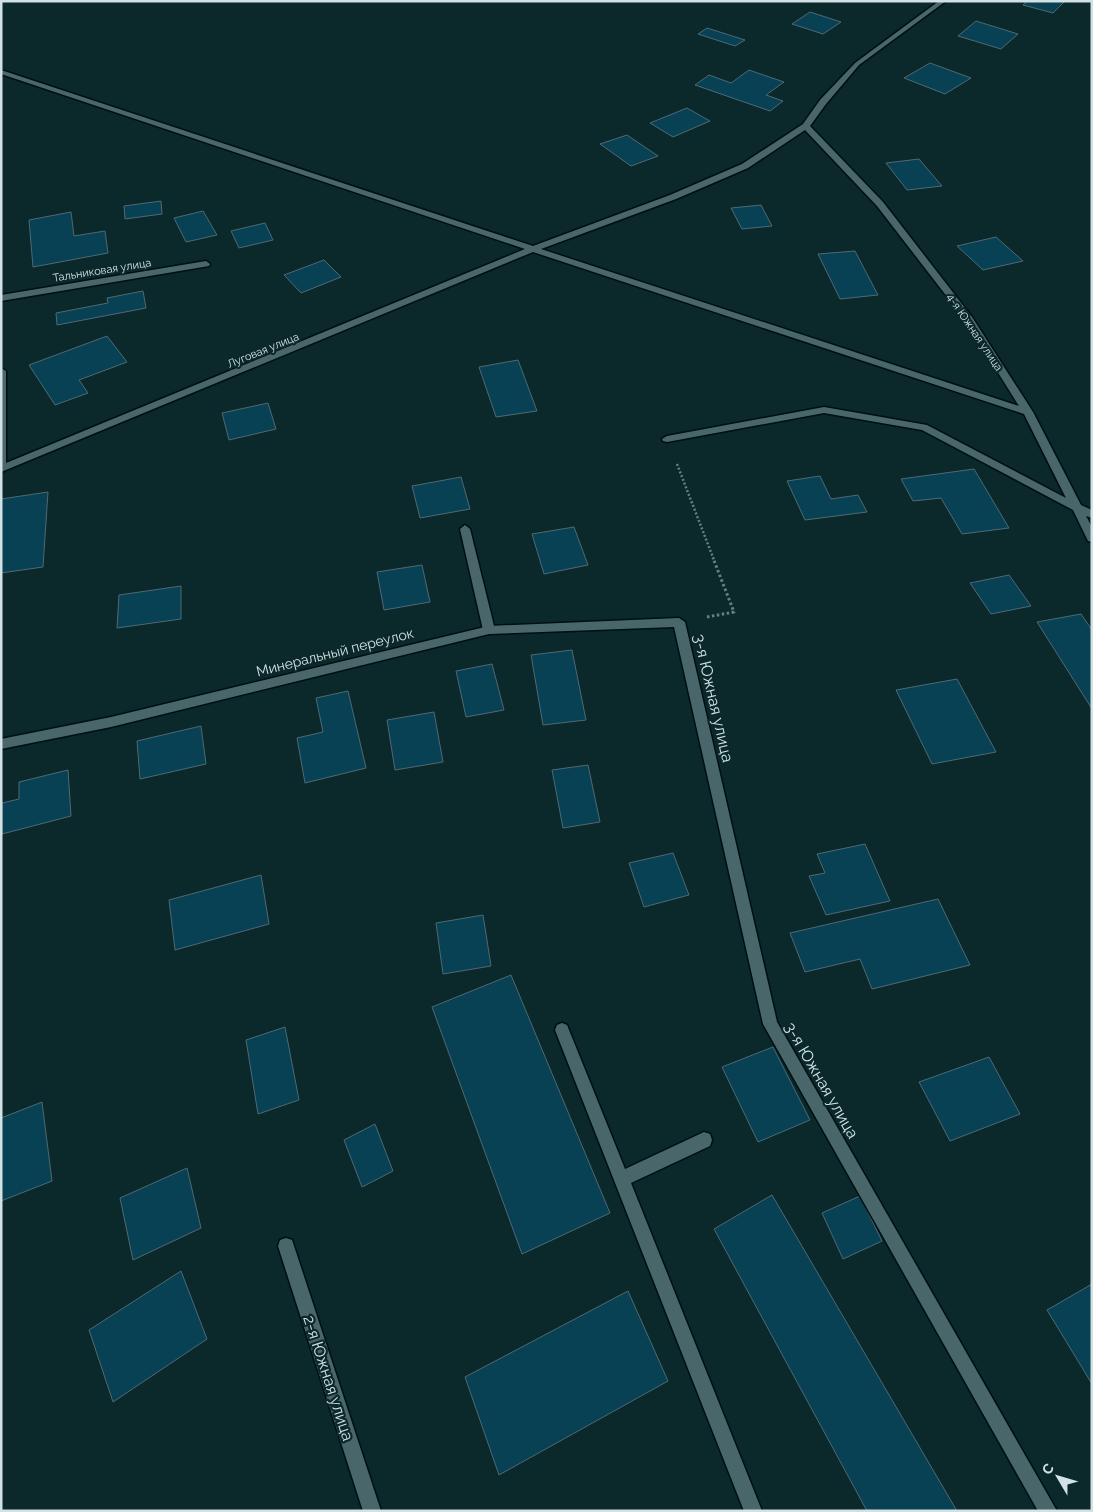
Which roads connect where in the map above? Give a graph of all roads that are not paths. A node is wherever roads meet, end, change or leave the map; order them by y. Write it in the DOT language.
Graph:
graph roads {
  1 [pos="943,1"];
  2 [pos="1,72"];
  3 [pos="806,126"];
  4 [pos="533,250"];
  5 [pos="206,264"];
  6 [pos="1,298"];
  7 [pos="1,371"];
  8 [pos="1028,412"];
  9 [pos="667,439"];
  10 [pos="1,469"];
  11 [pos="1075,507"];
  12 [pos="1092,514"];
  13 [pos="465,529"];
  14 [pos="1092,538"];
  15 [pos="679,622"];
  16 [pos="489,630"];
  17 [pos="1,744"];
  18 [pos="562,1030"];
  19 [pos="704,1140"];
  20 [pos="621,1179"];
  21 [pos="286,1246"];
  22 [pos="372,1511"];
  23 [pos="753,1511"];
  24 [pos="1048,1511"];
  1 -- 3 [label="street"];
  2 -- 4 [label="street"];
  3 -- 4 [label="street, Луговая улица"];
  3 -- 8 [label="street, 4-я Южная улица"];
  4 -- 8 [label="street"];
  4 -- 10 [label="street, Луговая улица"];
  5 -- 6 [label="street, Тальниковая улица"];
  7 -- 10 [label="street"];
  8 -- 11 [label="street, 4-я Южная улица"];
  9 -- 11 [label="street"];
  11 -- 12 [label="street"];
  11 -- 14 [label="street, 4-я Южная улица"];
  13 -- 16 [label="street"];
  15 -- 16 [label="street, Минеральный переулок"];
  15 -- 24 [label="street, 3-я Южная улица"];
  16 -- 17 [label="street, Минеральный переулок"];
  18 -- 20 [label="street"];
  19 -- 20 [label="street"];
  20 -- 23 [label="street"];
  21 -- 22 [label="street, 2-я Южная улица"];
}
